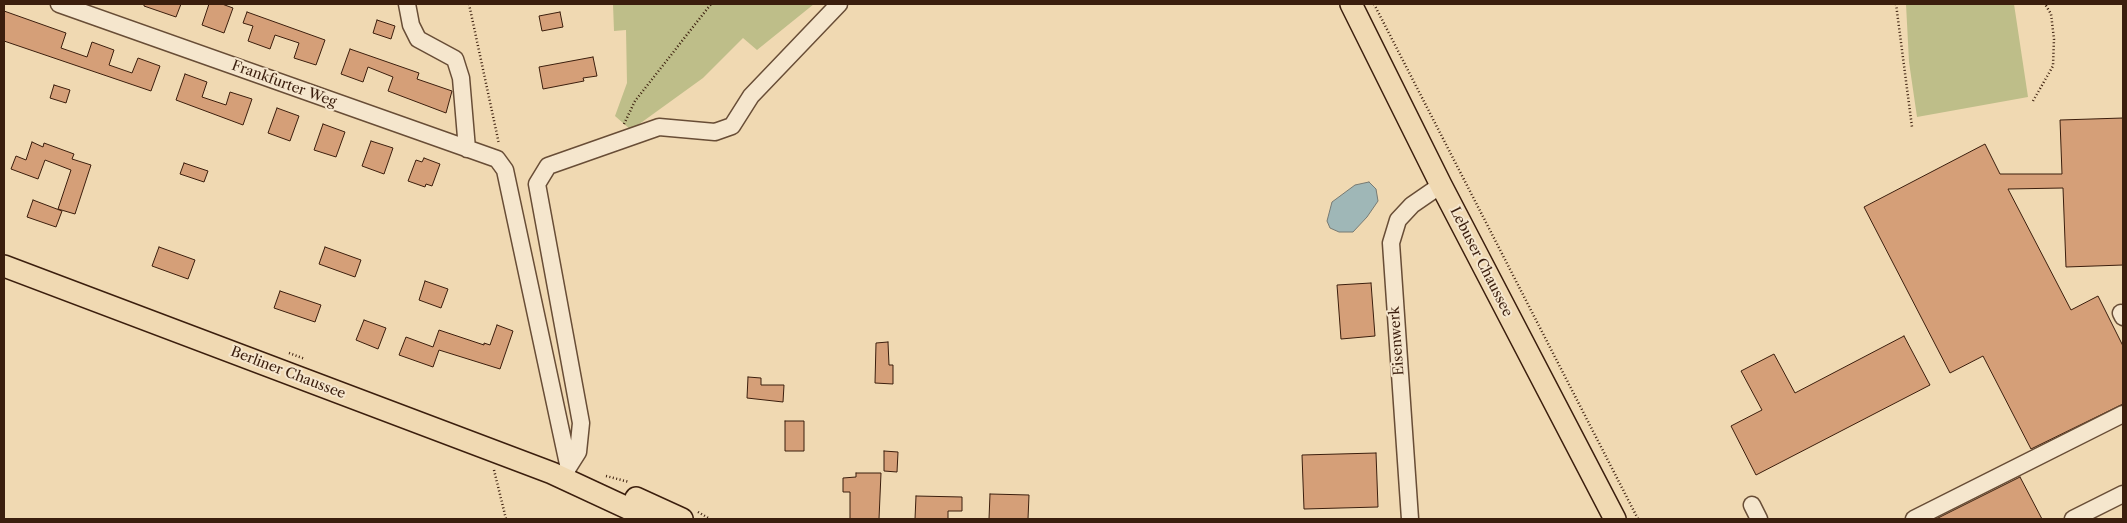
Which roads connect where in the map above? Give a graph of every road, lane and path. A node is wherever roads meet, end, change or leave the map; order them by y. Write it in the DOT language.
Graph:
graph roads {
  1 [pos="59,4"];
  2 [pos="407,4"];
  3 [pos="469,4"];
  4 [pos="711,4"];
  5 [pos="839,4"];
  6 [pos="1351,4"];
  7 [pos="1374,4"];
  8 [pos="1896,4"];
  9 [pos="2045,4"];
  10 [pos="2033,101"];
  11 [pos="1912,127"];
  12 [pos="612,145"];
  13 [pos="467,149"];
  14 [pos="505,170"];
  15 [pos="1441,185"];
  16 [pos="4,266"];
  17 [pos="2123,414"];
  18 [pos="492,461"];
  19 [pos="568,474"];
  20 [pos="2123,494"];
  21 [pos="506,519"];
  22 [pos="651,519"];
  23 [pos="682,519"];
  24 [pos="1410,519"];
  25 [pos="1615,519"];
  26 [pos="1638,519"];
  27 [pos="1914,519"];
  28 [pos="2073,519"];
  1 -- 13 [label="street, Frankfurter Weg"];
  2 -- 13 [label="street"];
  3 -- 14 [label="path"];
  4 -- 12 [label="path"];
  5 -- 12 [label="street"];
  6 -- 15 [label="main road, Lebuser Chaussee"];
  7 -- 26 [label="path"];
  8 -- 11 [label="path"];
  9 -- 10 [label="path"];
  12 -- 19 [label="street"];
  13 -- 14 [label="street, Frankfurter Weg"];
  14 -- 19 [label="street"];
  15 -- 24 [label="street, Eisenwerk"];
  15 -- 25 [label="main road, Lebuser Chaussee"];
  16 -- 19 [label="main road, Berliner Chaussee"];
  17 -- 27 [label="street"];
  18 -- 21 [label="path"];
  19 -- 22 [label="main road, Berliner Chaussee"];
  19 -- 23 [label="main road, Berliner Chaussee"];
  20 -- 28 [label="street"];
}
